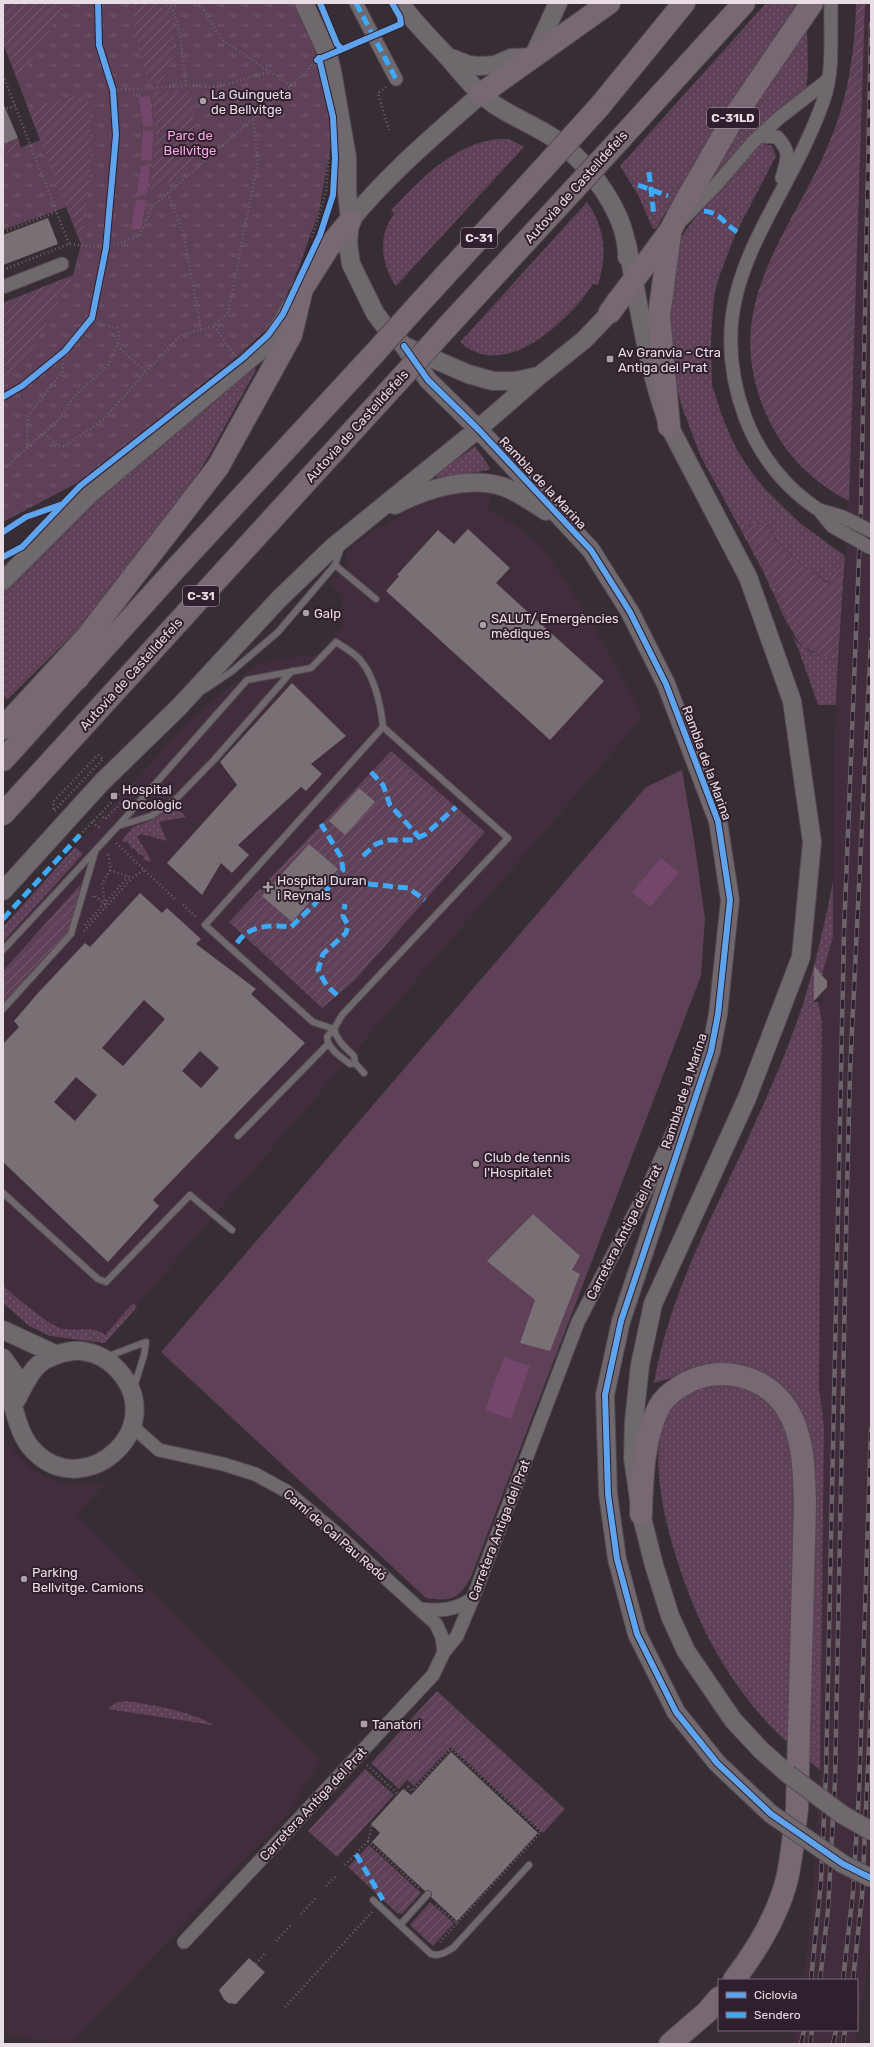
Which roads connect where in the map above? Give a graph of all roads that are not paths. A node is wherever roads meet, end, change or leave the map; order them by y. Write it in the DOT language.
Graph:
graph roads {
  1 [pos="304,3"];
  2 [pos="356,3"];
  3 [pos="400,3"];
  4 [pos="558,3"];
  5 [pos="609,3"];
  6 [pos="684,3"];
  7 [pos="744,3"];
  8 [pos="831,3"];
  9 [pos="809,7"];
  10 [pos="447,57"];
  11 [pos="533,57"];
  12 [pos="396,79"];
  13 [pos="828,80"];
  14 [pos="481,94"];
  15 [pos="760,136"];
  16 [pos="779,196"];
  17 [pos="350,221"];
  18 [pos="670,231"];
  19 [pos="627,244"];
  20 [pos="62,264"];
  21 [pos="634,280"];
  22 [pos="3,286"];
  23 [pos="302,289"];
  24 [pos="610,312"];
  25 [pos="404,346"];
  26 [pos="539,376"];
  27 [pos="669,426"];
  28 [pos="478,429"];
  29 [pos="91,493"];
  30 [pos="820,510"];
  31 [pos="365,519"];
  32 [pos="566,524"];
  33 [pos="871,531"];
  34 [pos="3,532"];
  35 [pos="207,535"];
  36 [pos="344,537"];
  37 [pos="871,548"];
  38 [pos="335,565"];
  39 [pos="3,581"];
  40 [pos="376,599"];
  41 [pos="86,638"];
  42 [pos="292,671"];
  43 [pos="78,679"];
  44 [pos="179,707"];
  45 [pos="383,727"];
  46 [pos="3,728"];
  47 [pos="3,760"];
  48 [pos="3,814"];
  49 [pos="118,826"];
  50 [pos="95,850"];
  51 [pos="3,892"];
  52 [pos="3,950"];
  53 [pos="3,1009"];
  54 [pos="334,1029"];
  55 [pos="328,1044"];
  56 [pos="710,1051"];
  57 [pos="355,1063"];
  58 [pos="364,1073"];
  59 [pos="238,1136"];
  60 [pos="3,1193"];
  61 [pos="232,1230"];
  62 [pos="3,1320"];
  63 [pos="3,1330"];
  64 [pos="21,1340"];
  65 [pos="56,1354"];
  66 [pos="3,1358"];
  67 [pos="103,1358"];
  68 [pos="3,1381"];
  69 [pos="132,1394"];
  70 [pos="17,1399"];
  71 [pos="17,1419"];
  72 [pos="132,1426"];
  73 [pos="641,1514"];
  74 [pos="473,1598"];
  75 [pos="419,1609"];
  76 [pos="444,1652"];
  77 [pos="871,1831"];
  78 [pos="529,1865"];
  79 [pos="871,1878"];
  80 [pos="427,1895"];
  81 [pos="373,1900"];
  82 [pos="400,1925"];
  83 [pos="184,1942"];
  84 [pos="735,1979"];
  85 [pos="718,1999"];
  86 [pos="670,2044"];
  1 -- 17 [label="street"];
  2 -- 12 [label="street"];
  3 -- 10 [label="street"];
  4 -- 11 [label="street"];
  5 -- 11 [label="highway"];
  6 -- 35 [label="highway, C-31, bridge"];
  7 -- 48 [label="highway, Autovia de Castelldefels / C-31, bridge"];
  8 -- 13 [label="street"];
  9 -- 18 [label="highway, C-31LD"];
  10 -- 11 [label="street"];
  10 -- 14 [label="street"];
  11 -- 14 [label="highway"];
  13 -- 15 [label="street"];
  13 -- 16 [label="street"];
  14 -- 17 [label="street"];
  14 -- 19 [label="street"];
  15 -- 16 [label="street"];
  15 -- 18 [label="street"];
  16 -- 30 [label="street"];
  17 -- 23 [label="highway"];
  17 -- 25 [label="street"];
  18 -- 21 [label="highway, C-31LD"];
  18 -- 27 [label="highway"];
  19 -- 21 [label="street"];
  19 -- 24 [label="street"];
  20 -- 22 [label="street"];
  21 -- 24 [label="highway, C-31LD"];
  21 -- 27 [label="street"];
  23 -- 29 [label="street"];
  23 -- 41 [label="highway"];
  24 -- 26 [label="street, C-31LD"];
  25 -- 26 [label="street"];
  25 -- 28 [label="street, Rambla de la Marina"];
  26 -- 28 [label="street, C-31LD"];
  27 -- 73 [label="street"];
  28 -- 31 [label="street, C-31LD"];
  28 -- 32 [label="street, Rambla de la Marina"];
  29 -- 34 [label="lane"];
  29 -- 39 [label="street"];
  30 -- 33 [label="street, bridge"];
  30 -- 37 [label="street, bridge"];
  31 -- 32 [label="street"];
  31 -- 36 [label="street, C-31LD"];
  32 -- 56 [label="street, Rambla de la Marina"];
  35 -- 41 [label="highway"];
  35 -- 43 [label="highway, C-31"];
  36 -- 38 [label="lane"];
  36 -- 44 [label="street, C-31LD"];
  38 -- 40 [label="lane"];
  38 -- 44 [label="lane"];
  41 -- 43 [label="highway"];
  41 -- 46 [label="highway"];
  42 -- 45 [label="lane"];
  42 -- 49 [label="lane"];
  42 -- 49 [label="lane"];
  43 -- 47 [label="highway, C-31"];
  44 -- 51 [label="street, C-31LD"];
  45 -- 54 [label="lane"];
  45 -- 54 [label="lane"];
  49 -- 50 [label="lane"];
  50 -- 52 [label="lane"];
  50 -- 53 [label="lane"];
  54 -- 55 [label="lane"];
  54 -- 57 [label="lane"];
  55 -- 57 [label="lane"];
  55 -- 59 [label="lane"];
  56 -- 74 [label="street, Carretera Antiga del Prat"];
  56 -- 79 [label="street, Rambla de la Marina, bridge"];
  57 -- 58 [label="lane"];
  60 -- 61 [label="lane"];
  62 -- 64 [label="street"];
  63 -- 64 [label="street"];
  64 -- 65 [label="street"];
  65 -- 67 [label="street"];
  65 -- 70 [label="street"];
  66 -- 70 [label="street"];
  67 -- 69 [label="street"];
  67 -- 69 [label="lane"];
  68 -- 71 [label="street"];
  69 -- 72 [label="street"];
  70 -- 71 [label="street"];
  71 -- 72 [label="street"];
  72 -- 75 [label="street, Camí de Cal Pau Redó"];
  73 -- 77 [label="street, bridge"];
  73 -- 84 [label="highway"];
  74 -- 75 [label="street"];
  74 -- 76 [label="street, Carretera Antiga del Prat"];
  75 -- 76 [label="street, Camí de Cal Pau Redó"];
  76 -- 83 [label="street, Carretera Antiga del Prat"];
  78 -- 82 [label="lane"];
  80 -- 82 [label="lane"];
  81 -- 82 [label="lane"];
  85 -- 86 [label="highway"];
}
